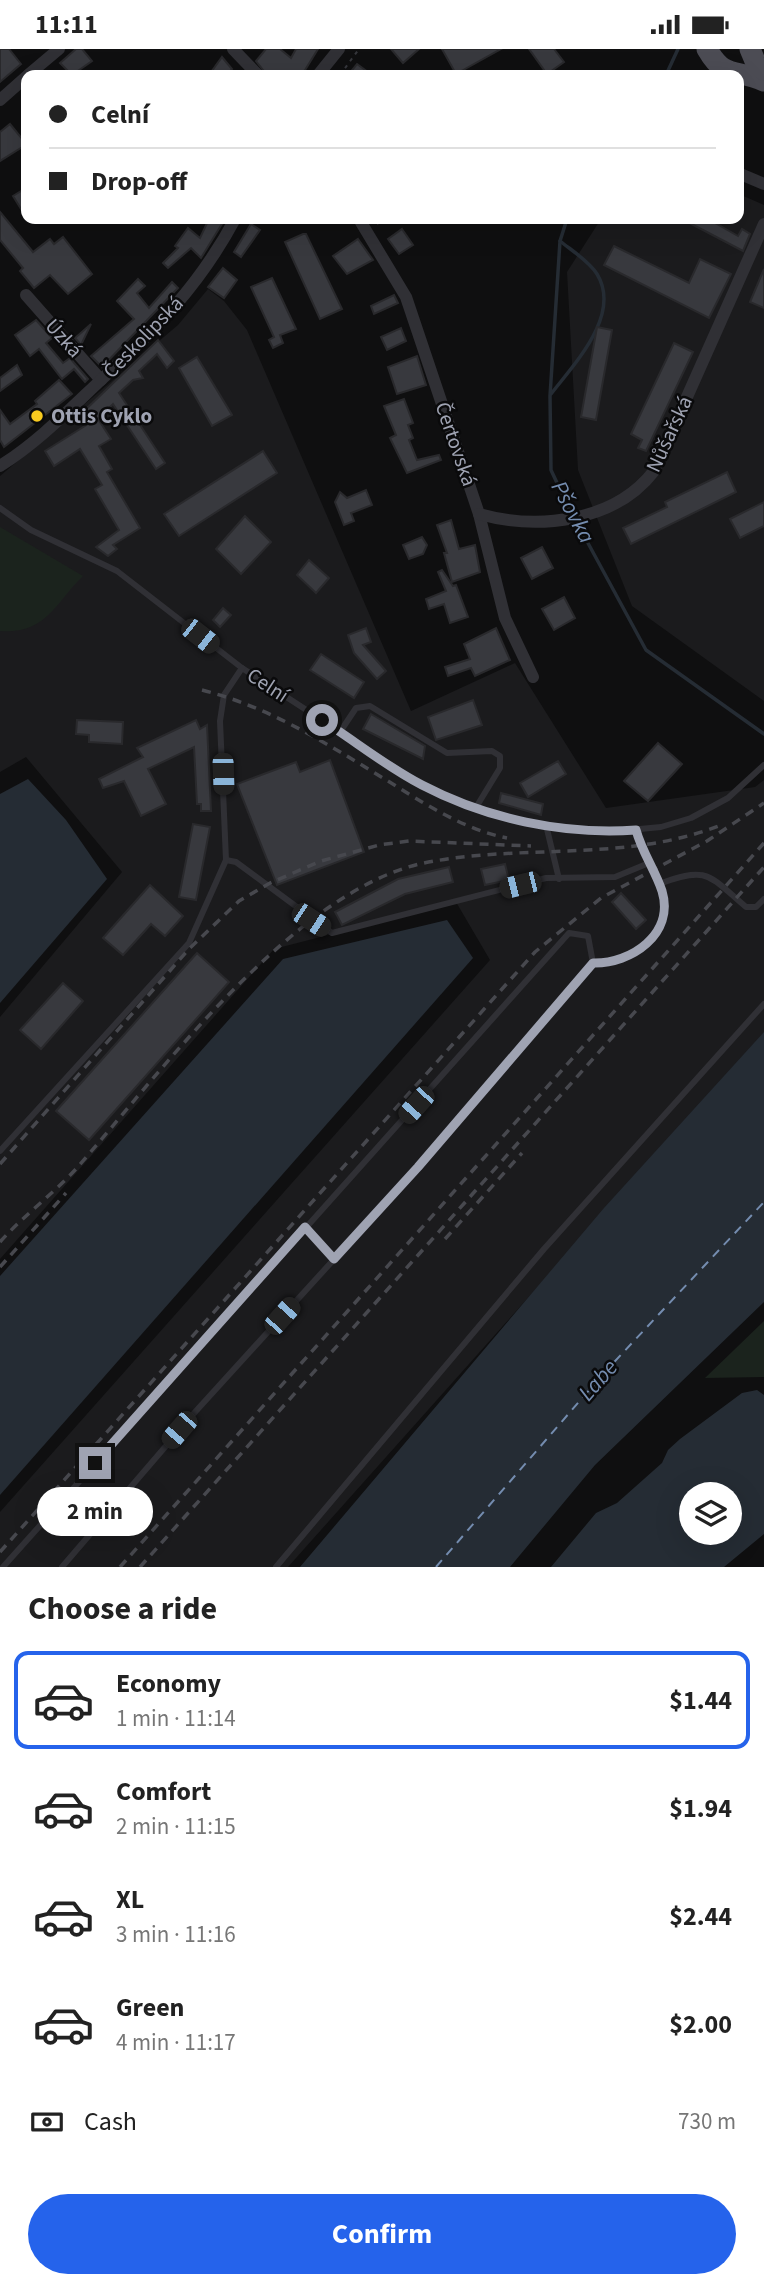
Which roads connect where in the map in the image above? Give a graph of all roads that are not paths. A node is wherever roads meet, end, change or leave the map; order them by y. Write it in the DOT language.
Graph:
graph roads {
  1 [pos="59,49"];
  2 [pos="233,49"];
  3 [pos="339,49"];
  4 [pos="750,51"];
  5 [pos="717,64"];
  6 [pos="34,70"];
  7 [pos="253,70"];
  8 [pos="322,70"];
  9 [pos="734,70"];
  10 [pos="764,71"];
  11 [pos="744,74"];
  12 [pos="21,81"];
  13 [pos="764,81"];
  14 [pos="0,100"];
  15 [pos="744,176"];
  16 [pos="764,184"];
  17 [pos="232,224"];
  18 [pos="364,224"];
  19 [pos="764,224"];
  20 [pos="26,296"];
  21 [pos="101,380"];
  22 [pos="0,466"];
  23 [pos="0,508"];
  24 [pos="479,514"];
  25 [pos="242,668"];
  26 [pos="533,677"];
  27 [pos="340,732"];
  28 [pos="764,765"];
  29 [pos="475,809"];
  30 [pos="546,825"];
  31 [pos="636,830"];
  32 [pos="226,860"];
  33 [pos="649,863"];
  34 [pos="559,879"];
  35 [pos="659,884"];
  36 [pos="764,899"];
  37 [pos="593,963"];
  38 [pos="764,1004"];
  39 [pos="0,1151"];
  40 [pos="305,1227"];
  41 [pos="334,1259"];
  42 [pos="3,1567"];
  43 [pos="62,1567"];
  44 [pos="276,1567"];
  1 -- 6 [label="street"];
  2 -- 7 [label="street"];
  3 -- 8 [label="street"];
  4 -- 5 [label="main road"];
  4 -- 10 [label="main road"];
  5 -- 9 [label="main road"];
  11 -- 13 [label="main road"];
  12 -- 14 [label="street"];
  15 -- 16 [label="street"];
  17 -- 21 [label="street, Českolipská"];
  18 -- 24 [label="street, Čertovská"];
  19 -- 24 [label="street, Nůšařská"];
  20 -- 21 [label="street, Úzká"];
  21 -- 22 [label="street, Českolipská"];
  23 -- 25 [label="lane, Celní"];
  24 -- 26 [label="street, Čertovská"];
  25 -- 27 [label="lane, Celní"];
  25 -- 32 [label="lane"];
  27 -- 29 [label="lane, Celní"];
  27 -- 29 [label="lane"];
  28 -- 31 [label="lane, Celní"];
  29 -- 30 [label="lane, Celní"];
  30 -- 31 [label="lane, Celní"];
  30 -- 34 [label="lane"];
  31 -- 33 [label="lane"];
  32 -- 34 [label="lane"];
  32 -- 39 [label="lane"];
  33 -- 34 [label="lane"];
  33 -- 35 [label="lane"];
  35 -- 36 [label="lane"];
  35 -- 37 [label="lane"];
  37 -- 40 [label="lane"];
  37 -- 41 [label="lane"];
  38 -- 44 [label="lane"];
  40 -- 41 [label="lane"];
  40 -- 42 [label="lane"];
  41 -- 43 [label="lane"];
}
